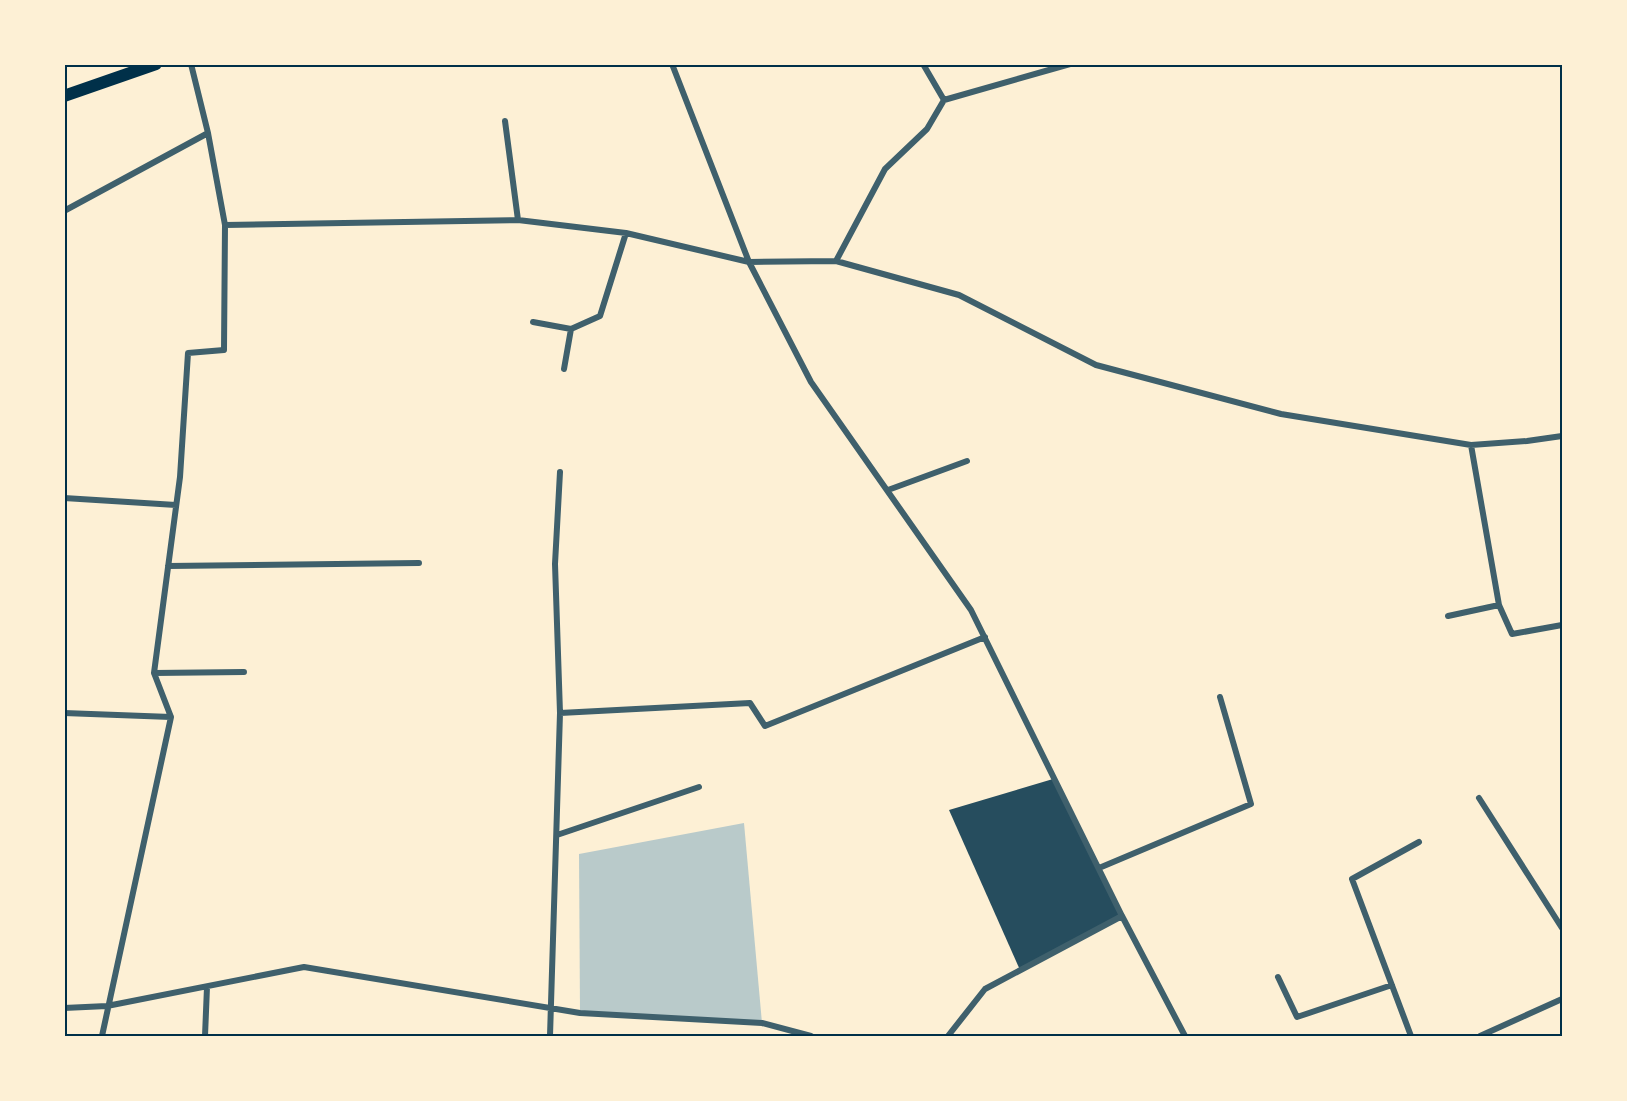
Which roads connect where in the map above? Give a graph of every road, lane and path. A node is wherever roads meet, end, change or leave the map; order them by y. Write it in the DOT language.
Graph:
graph roads {
  1 [pos="156,64"];
  2 [pos="191,64"];
  3 [pos="672,64"];
  4 [pos="923,64"];
  5 [pos="1070,64"];
  6 [pos="64,96"];
  7 [pos="944,100"];
  8 [pos="505,121"];
  9 [pos="208,133"];
  10 [pos="64,211"];
  11 [pos="518,220"];
  12 [pos="225,225"];
  13 [pos="626,233"];
  14 [pos="836,261"];
  15 [pos="749,262"];
  16 [pos="533,322"];
  17 [pos="572,328"];
  18 [pos="564,369"];
  19 [pos="1563,436"];
  20 [pos="1470,445"];
  21 [pos="967,461"];
  22 [pos="560,472"];
  23 [pos="888,490"];
  24 [pos="64,498"];
  25 [pos="176,505"];
  26 [pos="418,563"];
  27 [pos="168,566"];
  28 [pos="1499,605"];
  29 [pos="1448,616"];
  30 [pos="1563,625"];
  31 [pos="985,638"];
  32 [pos="244,672"];
  33 [pos="154,673"];
  34 [pos="1220,697"];
  35 [pos="64,713"];
  36 [pos="560,713"];
  37 [pos="171,717"];
  38 [pos="699,787"];
  39 [pos="1479,798"];
  40 [pos="557,835"];
  41 [pos="1419,842"];
  42 [pos="1099,868"];
  43 [pos="1122,916"];
  44 [pos="1563,928"];
  45 [pos="1278,977"];
  46 [pos="1392,985"];
  47 [pos="207,987"];
  48 [pos="1563,999"];
  49 [pos="107,1006"];
  50 [pos="64,1008"];
  51 [pos="550,1009"];
  52 [pos="102,1036"];
  53 [pos="205,1036"];
  54 [pos="550,1036"];
  55 [pos="811,1036"];
  56 [pos="948,1036"];
  57 [pos="1185,1036"];
  58 [pos="1411,1036"];
  59 [pos="1480,1036"];
  1 -- 6 [label="main road"];
  2 -- 9 [label="street"];
  3 -- 15 [label="street"];
  4 -- 7 [label="street"];
  5 -- 7 [label="street"];
  7 -- 14 [label="street"];
  8 -- 11 [label="street"];
  9 -- 10 [label="street"];
  9 -- 12 [label="street"];
  11 -- 12 [label="street"];
  11 -- 13 [label="street"];
  12 -- 25 [label="street"];
  13 -- 15 [label="street"];
  13 -- 17 [label="street"];
  14 -- 15 [label="street"];
  14 -- 20 [label="street"];
  15 -- 23 [label="street"];
  16 -- 17 [label="street"];
  17 -- 18 [label="street"];
  19 -- 20 [label="street"];
  20 -- 28 [label="street"];
  21 -- 23 [label="street"];
  22 -- 36 [label="street"];
  23 -- 31 [label="street"];
  24 -- 25 [label="street"];
  25 -- 27 [label="street"];
  26 -- 27 [label="street"];
  27 -- 33 [label="street"];
  28 -- 29 [label="street"];
  28 -- 30 [label="street"];
  31 -- 36 [label="street"];
  31 -- 42 [label="street"];
  32 -- 33 [label="street"];
  33 -- 37 [label="street"];
  34 -- 42 [label="street"];
  35 -- 37 [label="street"];
  36 -- 40 [label="street"];
  37 -- 49 [label="street"];
  38 -- 40 [label="street"];
  39 -- 44 [label="street"];
  40 -- 51 [label="street"];
  41 -- 46 [label="street"];
  42 -- 43 [label="street"];
  43 -- 56 [label="street"];
  43 -- 57 [label="street"];
  45 -- 46 [label="street"];
  46 -- 58 [label="street"];
  47 -- 49 [label="street"];
  47 -- 51 [label="street"];
  47 -- 53 [label="street"];
  48 -- 59 [label="street"];
  49 -- 50 [label="street"];
  49 -- 52 [label="street"];
  51 -- 54 [label="street"];
  51 -- 55 [label="street"];
}
